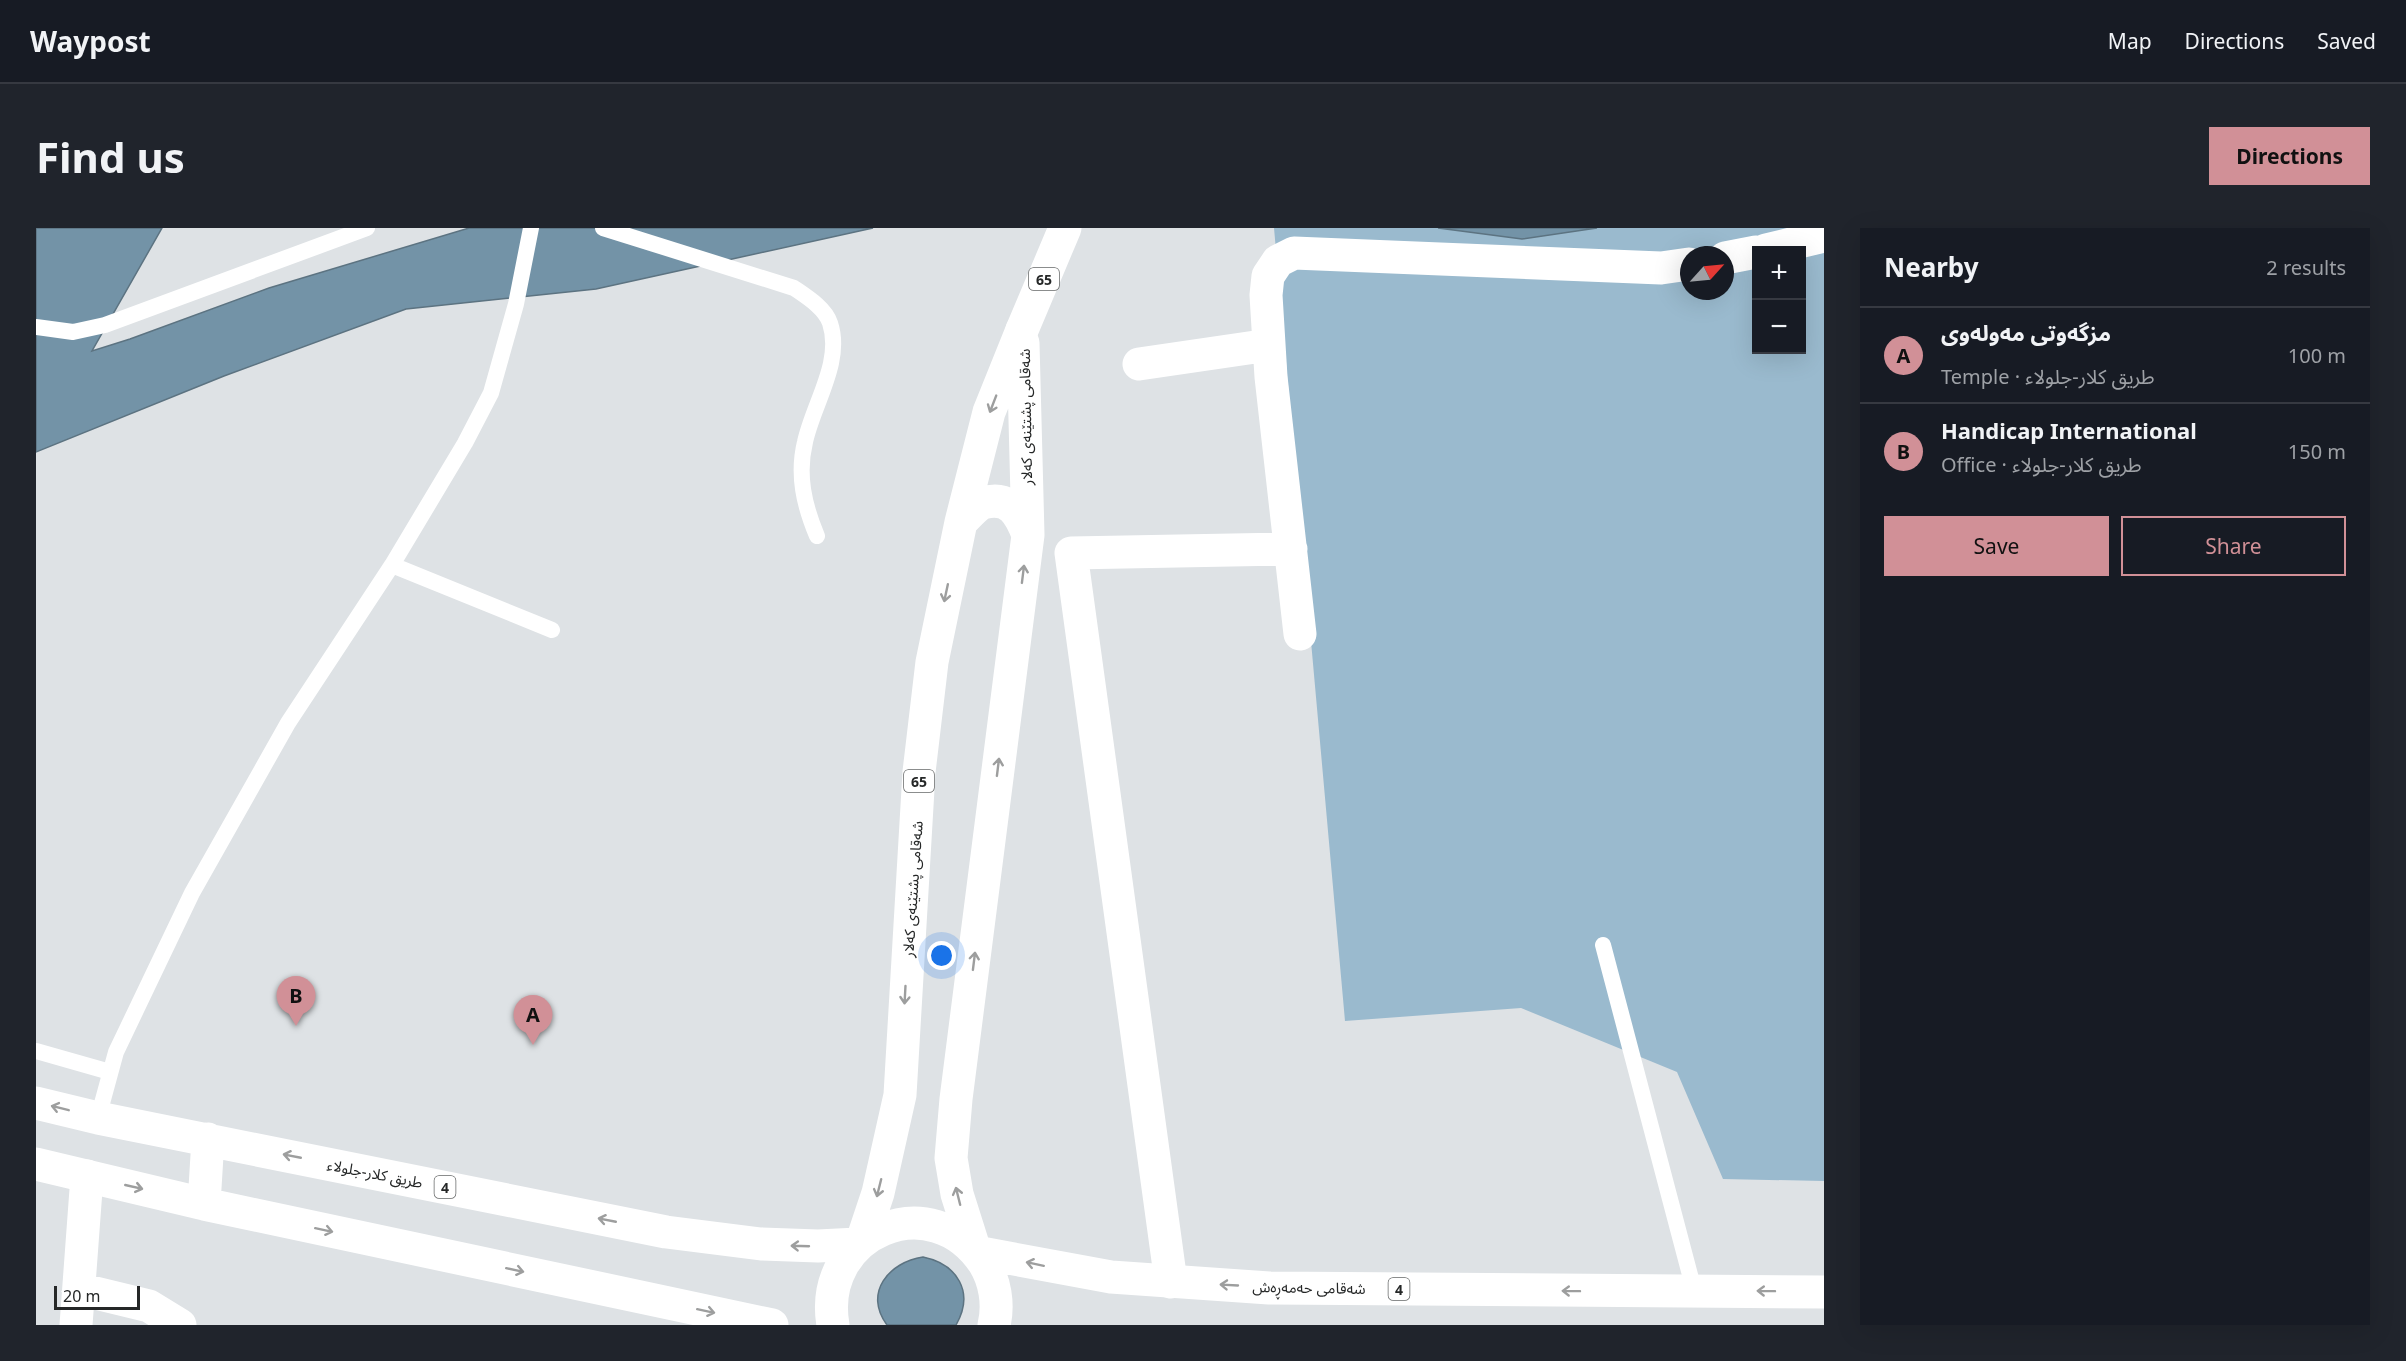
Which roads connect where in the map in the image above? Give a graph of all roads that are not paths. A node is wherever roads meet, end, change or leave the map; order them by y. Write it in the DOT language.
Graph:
graph roads {
  1 [pos="367,228"];
  2 [pos="531,228"];
  3 [pos="603,228"];
  4 [pos="1065,228"];
  5 [pos="1824,236"];
  6 [pos="1783,246"];
  7 [pos="1752,253"];
  8 [pos="1734,256"];
  9 [pos="1680,265"];
  10 [pos="36,327"];
  11 [pos="1022,330"];
  12 [pos="1269,345"];
  13 [pos="1139,364"];
  14 [pos="961,522"];
  15 [pos="1028,535"];
  16 [pos="817,536"];
  17 [pos="1291,549"];
  18 [pos="392,565"];
  19 [pos="552,630"];
  20 [pos="1300,634"];
  21 [pos="1603,945"];
  22 [pos="36,1051"];
  23 [pos="110,1072"];
  24 [pos="36,1102"];
  25 [pos="98,1118"];
  26 [pos="208,1139"];
  27 [pos="36,1164"];
  28 [pos="87,1176"];
  29 [pos="204,1204"];
  30 [pos="860,1242"];
  31 [pos="976,1252"];
  32 [pos="1171,1282"];
  33 [pos="79,1289"];
  34 [pos="1694,1290"];
  35 [pos="1824,1292"];
  36 [pos="76,1325"];
  37 [pos="180,1325"];
  38 [pos="772,1325"];
  39 [pos="833,1325"];
  40 [pos="994,1325"];
  1 -- 10 [label="lane"];
  2 -- 18 [label="lane"];
  3 -- 16 [label="lane"];
  4 -- 11 [label="main road, شەقامی پشتێنەی کەلار / 65"];
  5 -- 6 [label="main road"];
  7 -- 8 [label="main road"];
  9 -- 12 [label="main road"];
  11 -- 14 [label="main road, شەقامی پشتێنەی کەلار / 65, one-way"];
  11 -- 15 [label="main road, شەقامی پشتێنەی کەلار / 65"];
  12 -- 13 [label="main road"];
  12 -- 17 [label="main road"];
  14 -- 15 [label="main road"];
  14 -- 30 [label="main road, شەقامی پشتێنەی کەلار / 65, one-way"];
  31 -- 15 [label="main road, شەقامی پشتێنەی کەلار / 65, one-way"];
  17 -- 20 [label="main road"];
  17 -- 32 [label="main road"];
  18 -- 19 [label="lane"];
  18 -- 23 [label="lane"];
  21 -- 34 [label="lane"];
  22 -- 23 [label="lane"];
  23 -- 25 [label="lane"];
  25 -- 24 [label="main road, طريق كلار-جلولاء / 4, one-way"];
  25 -- 26 [label="main road, طريق كلار-جلولاء / 4"];
  26 -- 29 [label="main road"];
  30 -- 26 [label="main road, طريق كلار-جلولاء / 4, one-way"];
  27 -- 28 [label="main road"];
  28 -- 29 [label="main road, one-way"];
  28 -- 33 [label="main road"];
  29 -- 38 [label="main road, one-way"];
  30 -- 31 [label="main road, 4"];
  30 -- 39 [label="main road, 4"];
  32 -- 31 [label="main road, شەقامی حەمەڕەش / 4, one-way"];
  31 -- 40 [label="main road, 4"];
  34 -- 32 [label="main road, شەقامی حەمەڕەش / 4, one-way"];
  33 -- 36 [label="main road"];
  33 -- 37 [label="main road"];
  35 -- 34 [label="main road, شەقامی حەمەڕەش / 4, one-way"];
}
